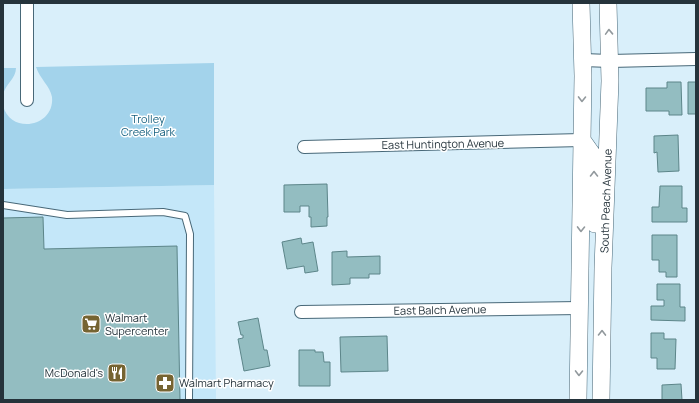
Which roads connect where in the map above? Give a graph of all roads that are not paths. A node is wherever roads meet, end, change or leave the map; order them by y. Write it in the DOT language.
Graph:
graph roads {
  1 [pos="27,3"];
  2 [pos="581,3"];
  3 [pos="608,3"];
  4 [pos="696,59"];
  5 [pos="583,60"];
  6 [pos="610,62"];
  7 [pos="27,100"];
  8 [pos="582,140"];
  9 [pos="304,147"];
  10 [pos="3,205"];
  11 [pos="603,268"];
  12 [pos="580,308"];
  13 [pos="301,312"];
  14 [pos="189,400"];
  15 [pos="578,400"];
  16 [pos="590,400"];
  17 [pos="601,400"];
  1 -- 7 [label="street"];
  2 -- 5 [label="main road"];
  6 -- 3 [label="main road, South Peach Avenue, one-way"];
  4 -- 6 [label="street"];
  5 -- 6 [label="street"];
  5 -- 8 [label="main road, one-way"];
  6 -- 11 [label="main road, South Peach Avenue"];
  8 -- 9 [label="street, East Huntington Avenue"];
  11 -- 8 [label="main road, one-way"];
  8 -- 12 [label="main road, one-way"];
  10 -- 14 [label="lane"];
  17 -- 11 [label="main road, South Peach Avenue, one-way"];
  12 -- 13 [label="street, East Balch Avenue"];
  12 -- 15 [label="main road, one-way"];
  12 -- 16 [label="main road"];
}
